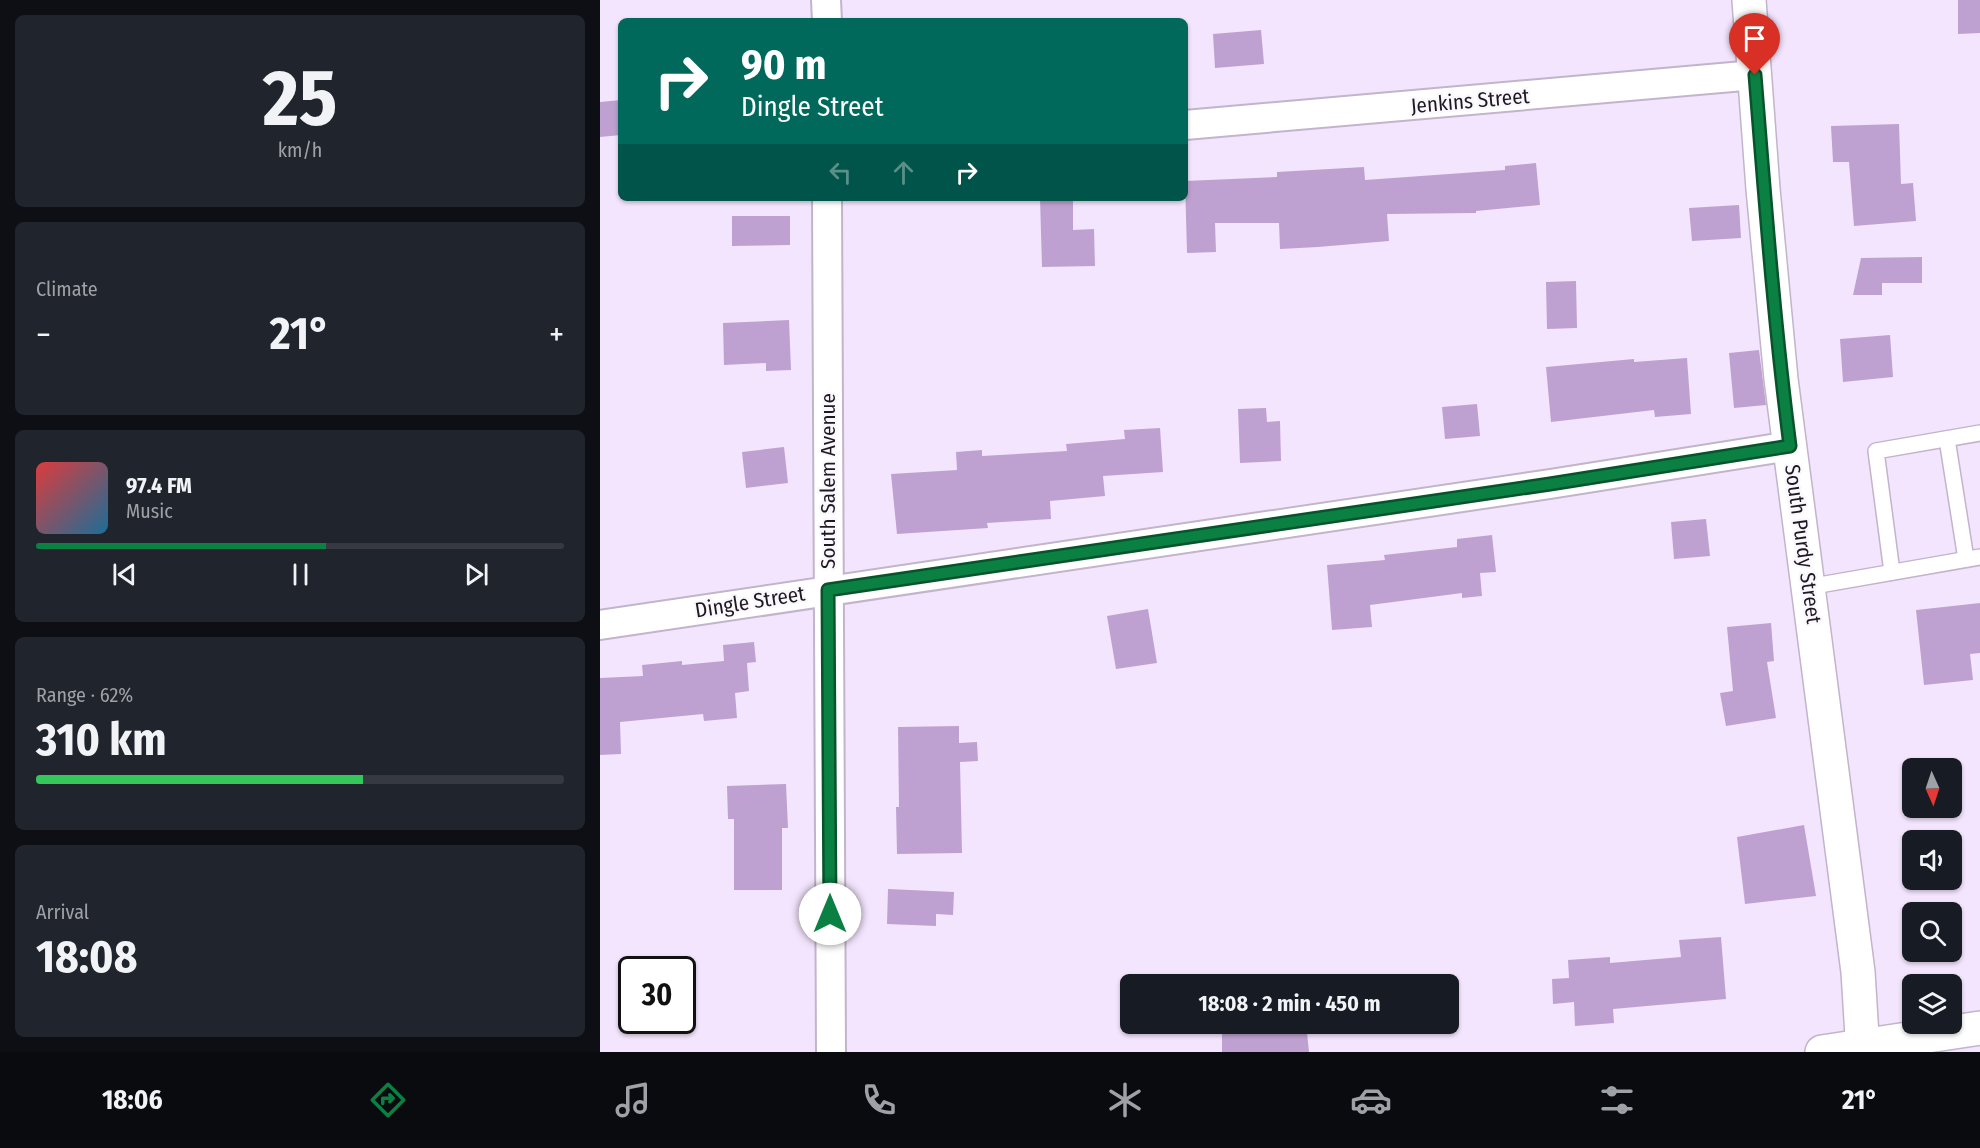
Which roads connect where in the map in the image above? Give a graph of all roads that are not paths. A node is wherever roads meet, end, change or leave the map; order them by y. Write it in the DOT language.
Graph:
graph roads {
  1 [pos="826,0"];
  2 [pos="1749,0"];
  3 [pos="826,18"];
  4 [pos="1755,75"];
  5 [pos="1188,125"];
  6 [pos="827,201"];
  7 [pos="1980,433"];
  8 [pos="1947,439"];
  9 [pos="1790,446"];
  10 [pos="1973,558"];
  11 [pos="1892,572"];
  12 [pos="1808,587"];
  13 [pos="828,590"];
  14 [pos="600,625"];
  15 [pos="1980,1028"];
  16 [pos="1862,1049"];
  17 [pos="831,1052"];
  18 [pos="1822,1052"];
  1 -- 3 [label="street"];
  2 -- 4 [label="street, South Purdy Street"];
  4 -- 5 [label="street, Jenkins Street"];
  4 -- 9 [label="street, South Purdy Street"];
  6 -- 13 [label="street, South Salem Avenue"];
  7 -- 8 [label="lane"];
  8 -- 10 [label="lane"];
  8 -- 11 [label="lane"];
  9 -- 12 [label="street, South Purdy Street"];
  9 -- 13 [label="street, Dingle Street"];
  10 -- 11 [label="lane"];
  11 -- 12 [label="lane"];
  12 -- 16 [label="street, South Purdy Street"];
  13 -- 14 [label="street, Dingle Street"];
  13 -- 17 [label="street, South Salem Avenue"];
  15 -- 16 [label="street"];
  16 -- 18 [label="street"];
}
